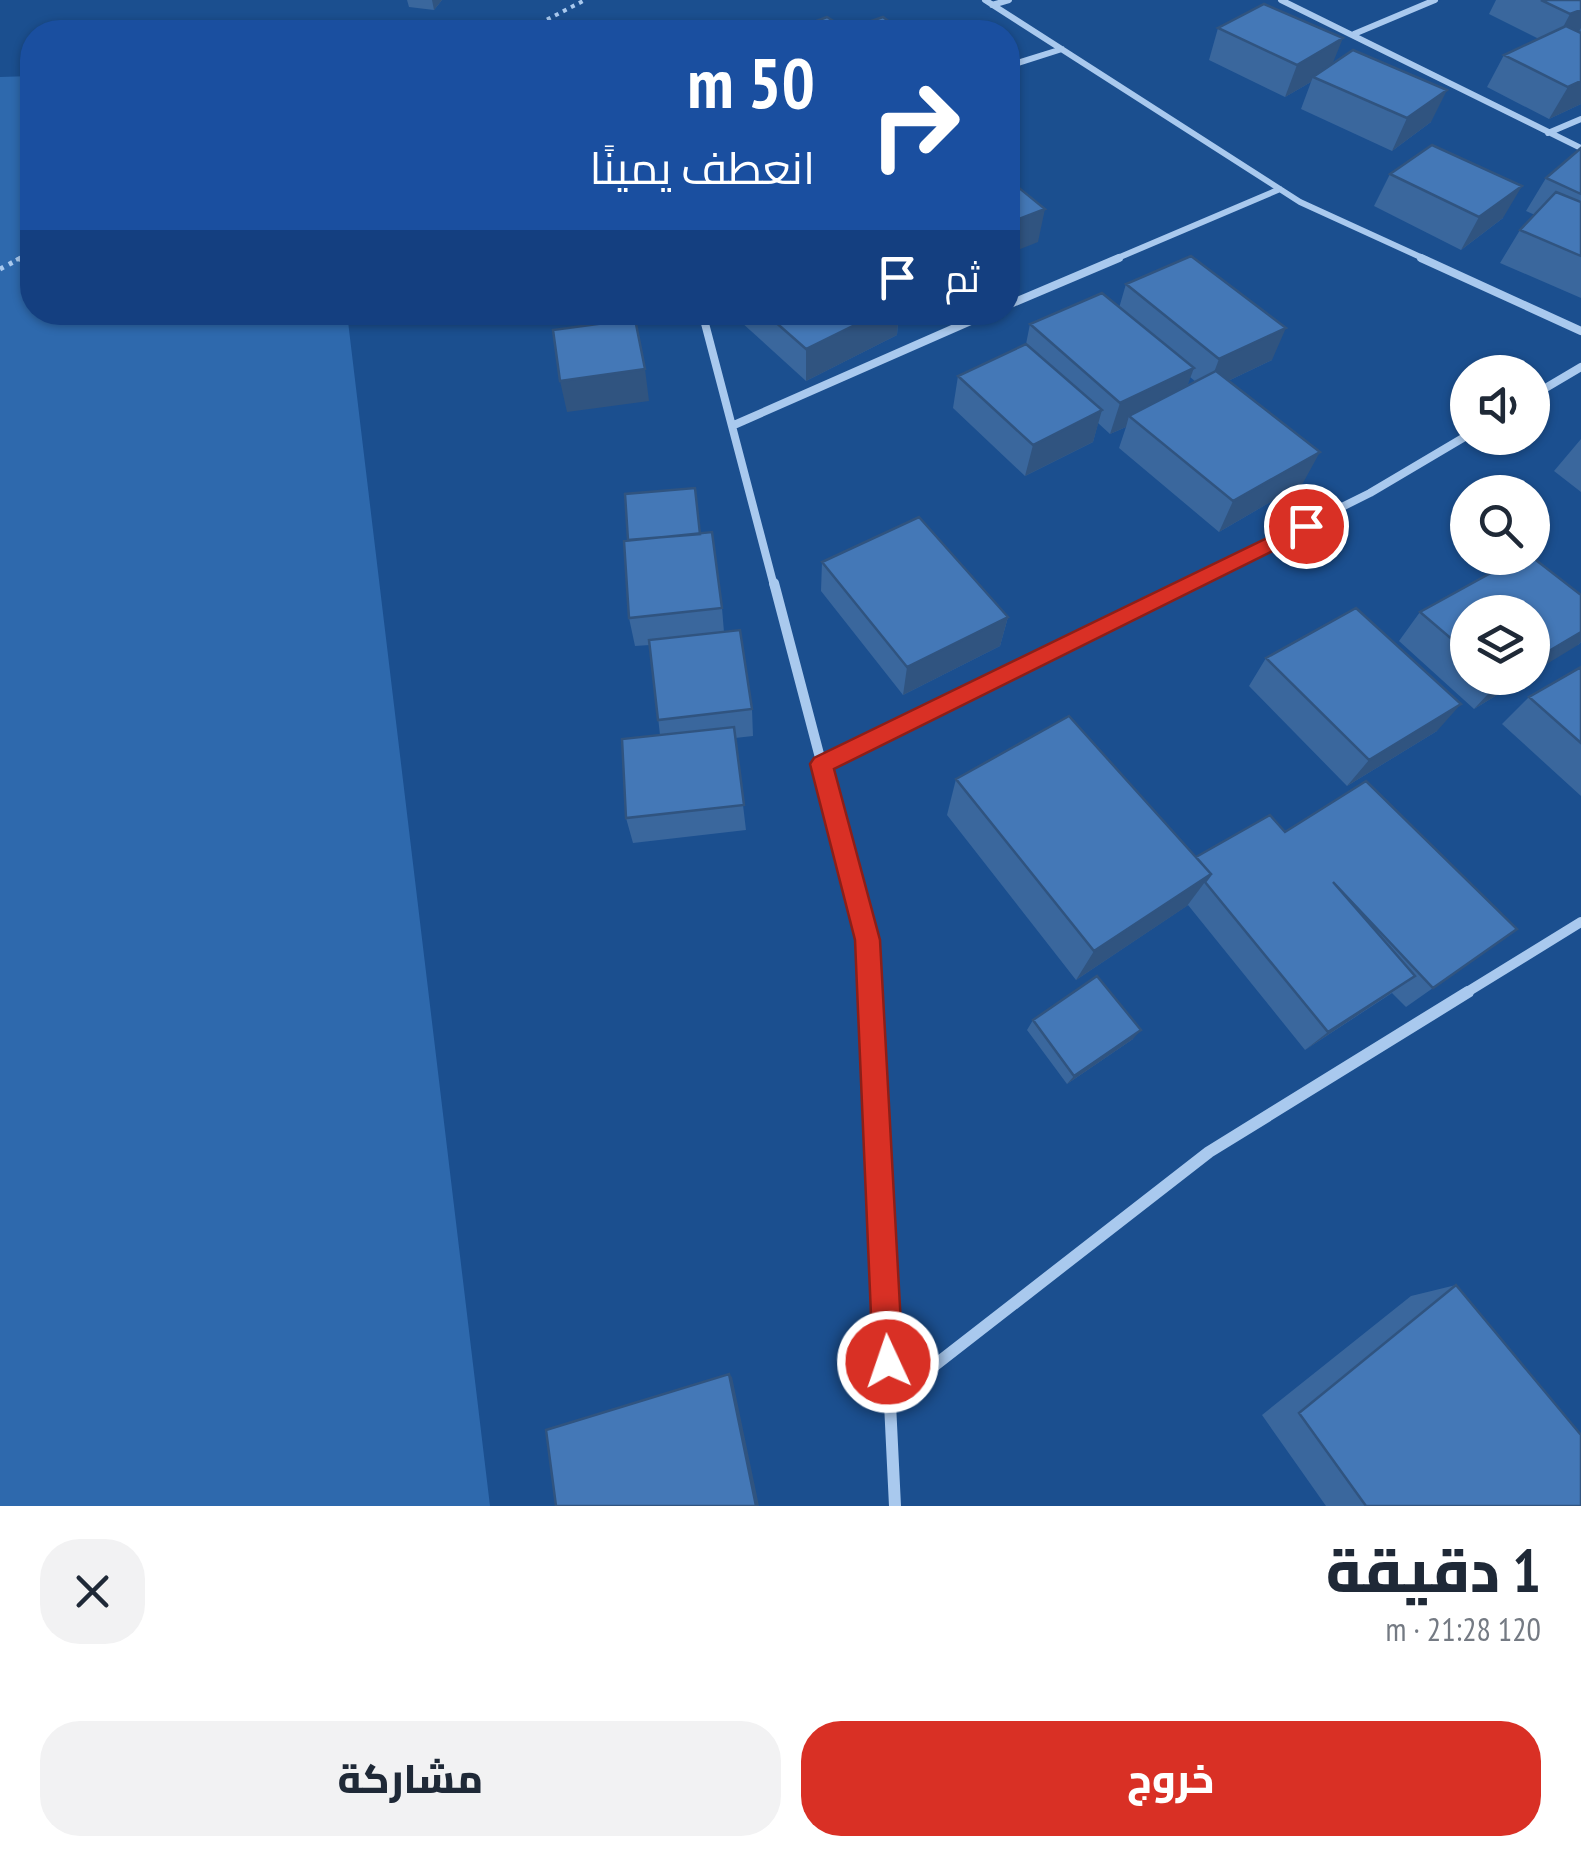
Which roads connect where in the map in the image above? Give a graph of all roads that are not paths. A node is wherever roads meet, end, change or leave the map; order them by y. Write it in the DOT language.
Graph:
graph roads {
  1 [pos="1009,0"];
  2 [pos="1281,0"];
  3 [pos="1435,0"];
  4 [pos="988,2"];
  5 [pos="1016,20"];
  6 [pos="1020,22"];
  7 [pos="1354,34"];
  8 [pos="1062,49"];
  9 [pos="1020,62"];
  10 [pos="1581,119"];
  11 [pos="1548,133"];
  12 [pos="1581,148"];
  13 [pos="1280,189"];
  14 [pos="1020,300"];
  15 [pos="706,325"];
  16 [pos="961,325"];
  17 [pos="1581,331"];
  18 [pos="1581,367"];
  19 [pos="1550,385"];
  20 [pos="734,425"];
  21 [pos="1450,446"];
  22 [pos="822,764"];
  23 [pos="1581,922"];
  24 [pos="890,1400"];
  25 [pos="895,1506"];
  1 -- 4 [label="street"];
  2 -- 7 [label="street"];
  3 -- 7 [label="street"];
  4 -- 5 [label="street"];
  6 -- 8 [label="street"];
  7 -- 11 [label="street"];
  8 -- 9 [label="street"];
  8 -- 13 [label="street"];
  10 -- 11 [label="street"];
  11 -- 12 [label="street"];
  13 -- 14 [label="street"];
  13 -- 17 [label="street"];
  15 -- 20 [label="street"];
  16 -- 20 [label="street"];
  18 -- 19 [label="street"];
  20 -- 22 [label="street"];
  21 -- 22 [label="street"];
  22 -- 24 [label="street"];
  23 -- 24 [label="street"];
  24 -- 25 [label="street"];
}
